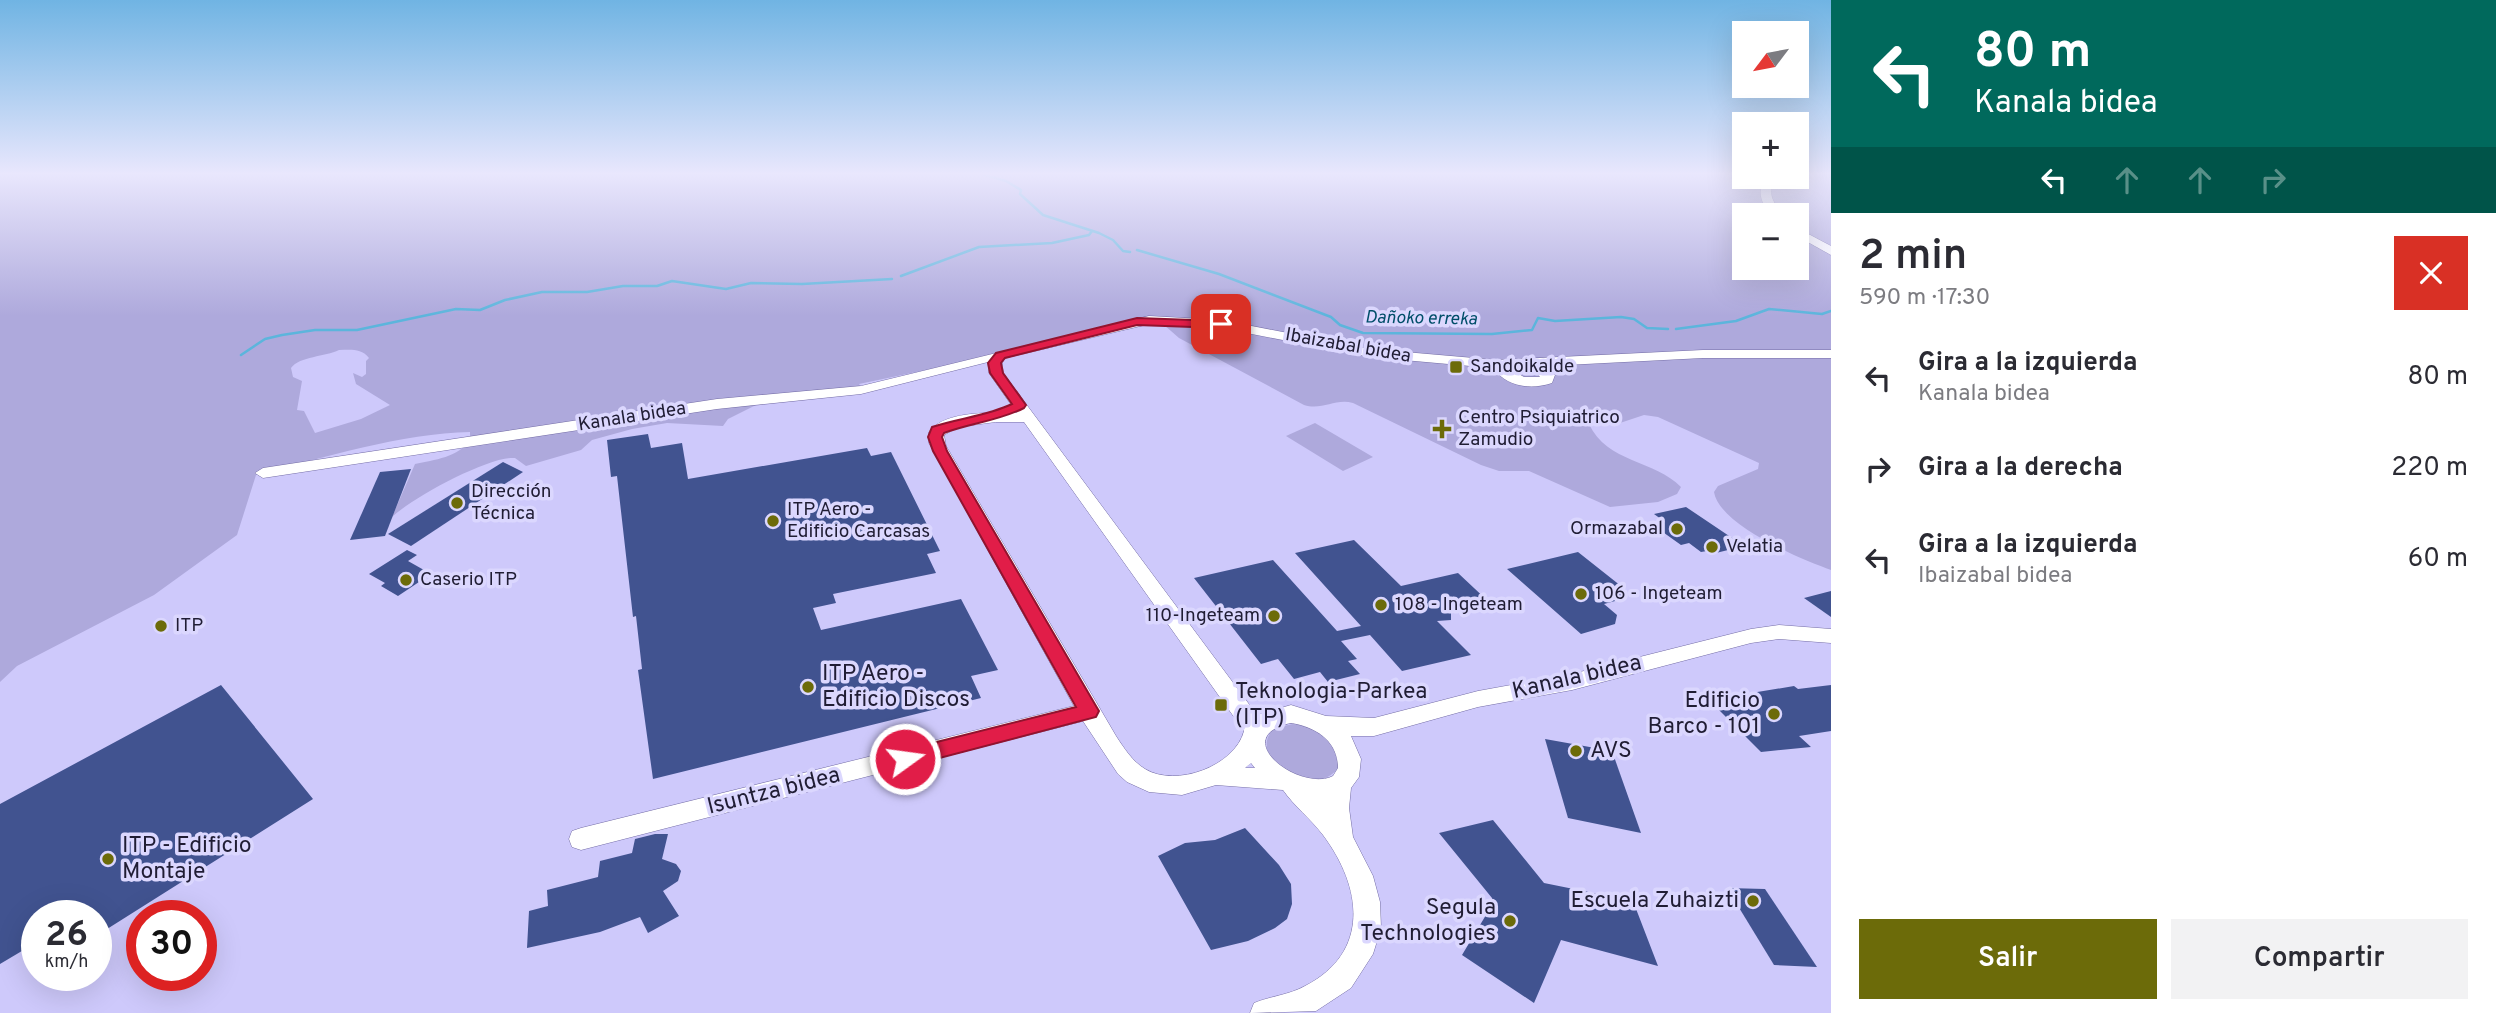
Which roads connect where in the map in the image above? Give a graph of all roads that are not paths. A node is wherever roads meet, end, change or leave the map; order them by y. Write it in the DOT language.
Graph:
graph roads {
  1 [pos="1809,238"];
  2 [pos="1831,251"];
  3 [pos="1831,354"];
  4 [pos="1000,355"];
  5 [pos="1024,412"];
  6 [pos="263,473"];
  7 [pos="1831,636"];
  8 [pos="1089,711"];
  9 [pos="1324,724"];
  10 [pos="1254,737"];
  11 [pos="1212,776"];
  12 [pos="1286,782"];
  13 [pos="1340,785"];
  14 [pos="581,839"];
  15 [pos="1346,847"];
  16 [pos="1264,1013"];
  1 -- 2 [label="street"];
  3 -- 4 [label="street, Ibaizabal bidea"];
  4 -- 5 [label="street"];
  4 -- 6 [label="street, Kanala bidea"];
  5 -- 8 [label="street"];
  5 -- 10 [label="street"];
  7 -- 9 [label="street, Kanala bidea"];
  8 -- 11 [label="street"];
  8 -- 14 [label="street, Isuntza bidea"];
  9 -- 10 [label="street"];
  9 -- 13 [label="street"];
  10 -- 11 [label="street"];
  10 -- 12 [label="street"];
  11 -- 12 [label="street"];
  12 -- 13 [label="street"];
  12 -- 15 [label="street"];
  13 -- 15 [label="street"];
  15 -- 16 [label="street"];
}
